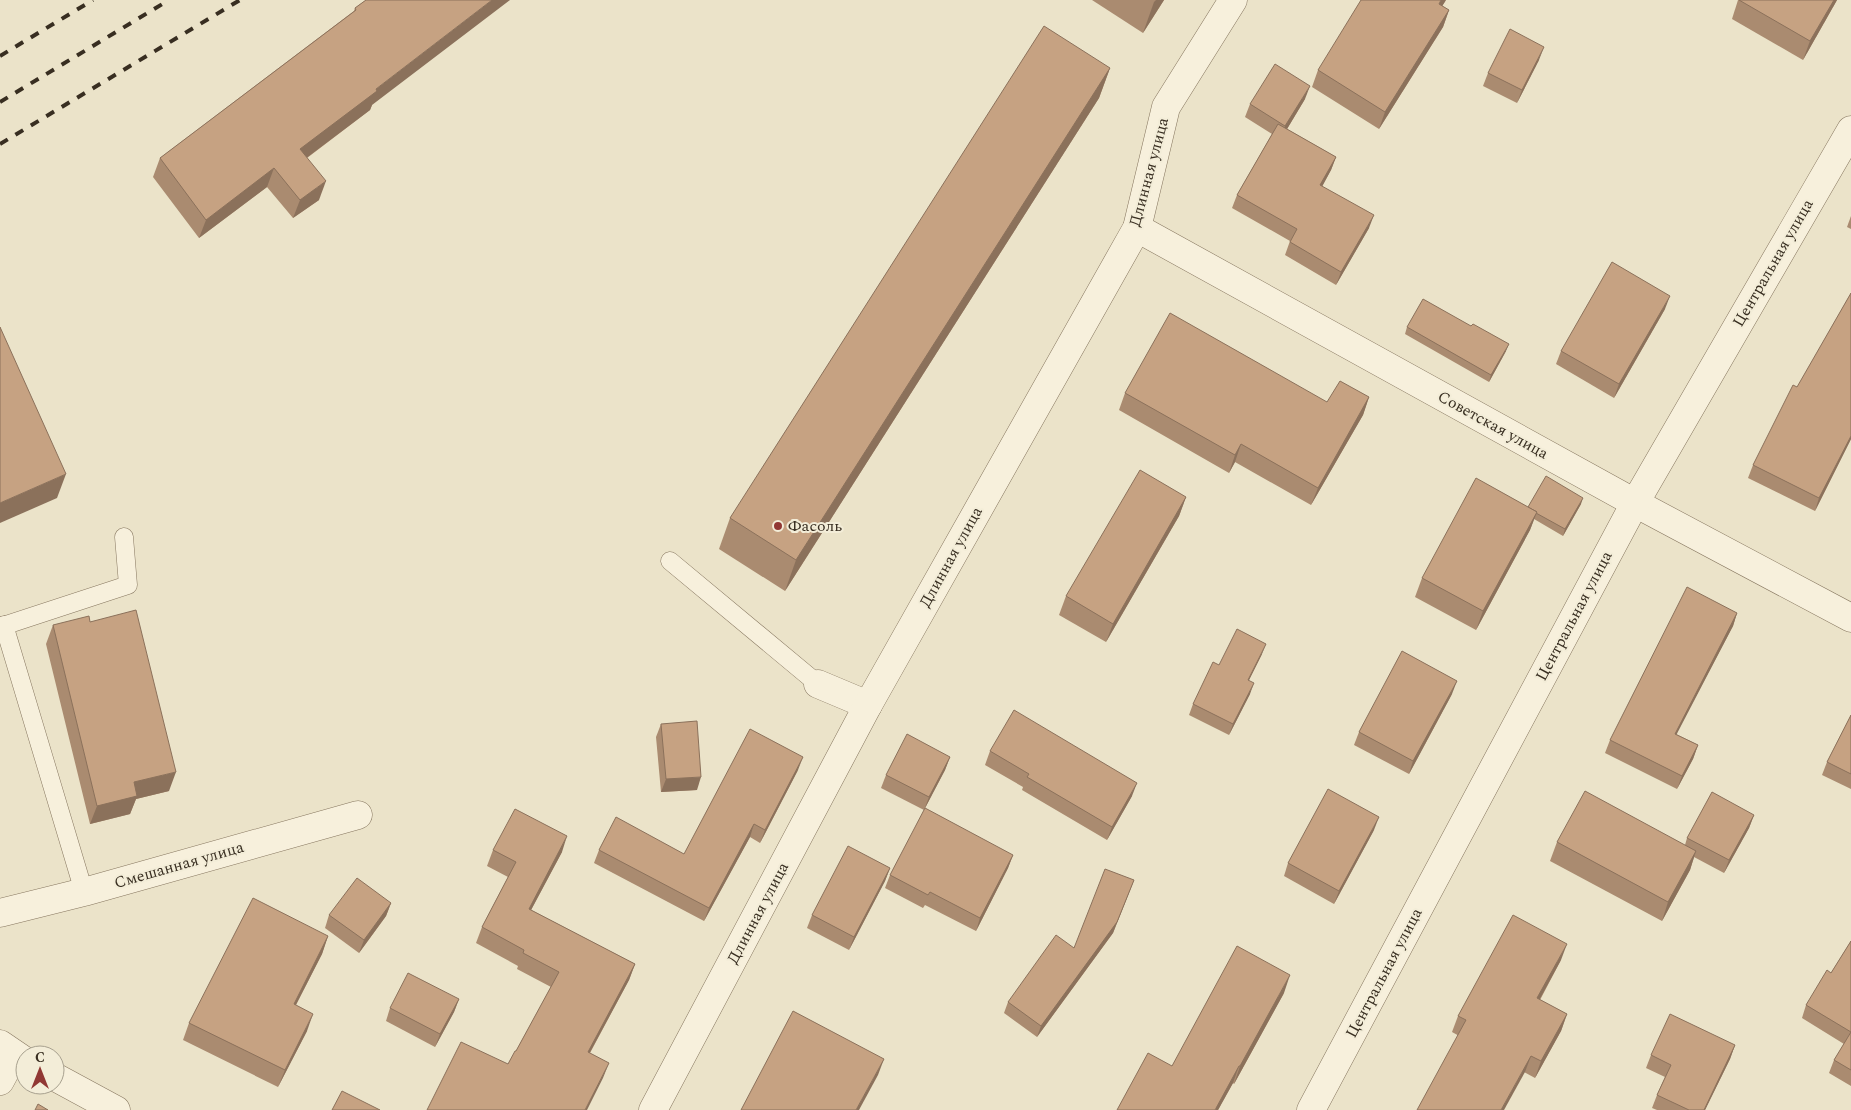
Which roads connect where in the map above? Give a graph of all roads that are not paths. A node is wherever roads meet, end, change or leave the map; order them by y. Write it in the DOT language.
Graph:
graph roads {
  1 [pos="1233,0"];
  2 [pos="1851,130"];
  3 [pos="1137,228"];
  4 [pos="1635,503"];
  5 [pos="124,537"];
  6 [pos="670,562"];
  7 [pos="1851,618"];
  8 [pos="2,626"];
  9 [pos="818,684"];
  10 [pos="868,706"];
  11 [pos="358,815"];
  12 [pos="84,892"];
  13 [pos="0,913"];
  14 [pos="13,1054"];
  15 [pos="0,1081"];
  16 [pos="65,1082"];
  17 [pos="116,1110"];
  18 [pos="653,1110"];
  19 [pos="1311,1110"];
  1 -- 3 [label="street, Длинная улица"];
  2 -- 4 [label="street, Центральная улица"];
  3 -- 4 [label="street, Советская улица"];
  3 -- 10 [label="street, Длинная улица"];
  4 -- 7 [label="street, Советская улица"];
  4 -- 19 [label="street, Центральная улица"];
  5 -- 8 [label="lane"];
  6 -- 9 [label="lane"];
  8 -- 12 [label="lane"];
  9 -- 10 [label="street"];
  10 -- 18 [label="street, Длинная улица"];
  11 -- 12 [label="street, Смешанная улица"];
  12 -- 13 [label="street, Смешанная улица"];
  14 -- 15 [label="street"];
  16 -- 17 [label="street"];
}
